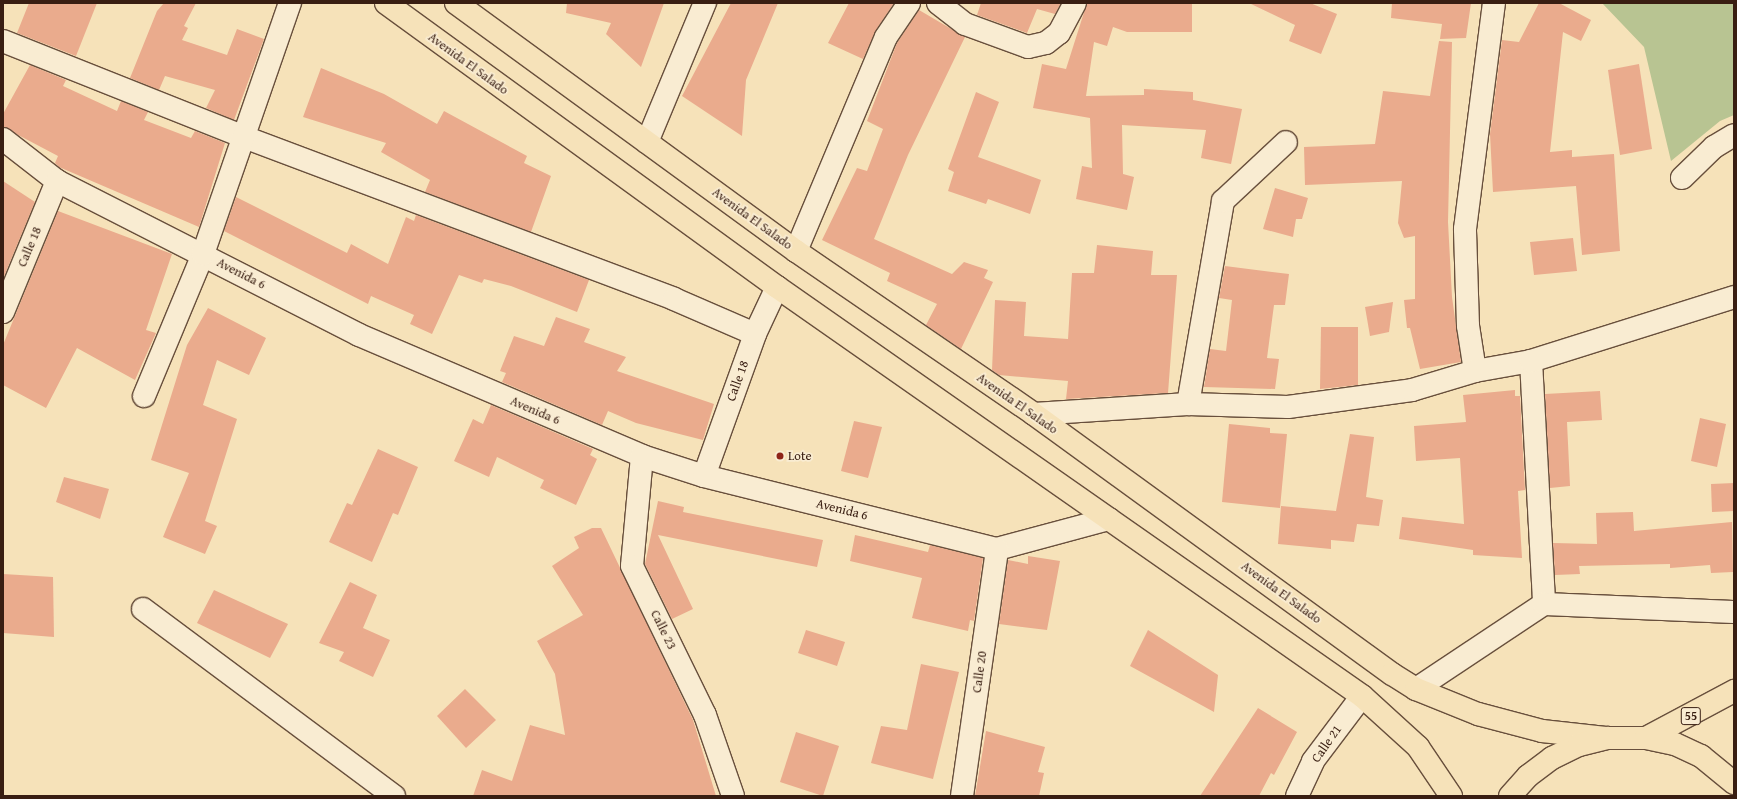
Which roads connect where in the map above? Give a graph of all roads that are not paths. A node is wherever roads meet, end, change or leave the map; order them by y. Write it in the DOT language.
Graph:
graph roads {
  1 [pos="290,3"];
  2 [pos="386,3"];
  3 [pos="456,3"];
  4 [pos="705,3"];
  5 [pos="909,3"];
  6 [pos="938,3"];
  7 [pos="1075,3"];
  8 [pos="1494,3"];
  9 [pos="3,40"];
  10 [pos="1734,135"];
  11 [pos="244,138"];
  12 [pos="3,139"];
  13 [pos="647,142"];
  14 [pos="1286,142"];
  15 [pos="1682,178"];
  16 [pos="57,181"];
  17 [pos="796,251"];
  18 [pos="203,254"];
  19 [pos="777,287"];
  20 [pos="1734,297"];
  21 [pos="3,312"];
  22 [pos="755,334"];
  23 [pos="1531,361"];
  24 [pos="1475,371"];
  25 [pos="144,396"];
  26 [pos="1188,404"];
  27 [pos="1034,414"];
  28 [pos="642,456"];
  29 [pos="704,476"];
  30 [pos="1109,519"];
  31 [pos="997,549"];
  32 [pos="1544,604"];
  33 [pos="143,609"];
  34 [pos="1734,612"];
  35 [pos="1416,689"];
  36 [pos="1734,691"];
  37 [pos="1362,696"];
  38 [pos="1608,738"];
  39 [pos="1646,738"];
  40 [pos="1734,783"];
  41 [pos="394,796"];
  42 [pos="733,796"];
  43 [pos="962,796"];
  44 [pos="1297,796"];
  45 [pos="1451,796"];
  46 [pos="1510,796"];
  1 -- 11 [label="street"];
  2 -- 19 [label="main road, Avenida El Salado"];
  3 -- 13 [label="main road, Avenida El Salado"];
  4 -- 13 [label="street"];
  5 -- 17 [label="street"];
  6 -- 7 [label="street"];
  8 -- 24 [label="street"];
  9 -- 11 [label="street"];
  10 -- 15 [label="street"];
  11 -- 18 [label="street"];
  11 -- 22 [label="street"];
  12 -- 16 [label="street, Avenida 6"];
  13 -- 17 [label="main road, Avenida El Salado"];
  14 -- 26 [label="street"];
  16 -- 18 [label="street, Avenida 6"];
  16 -- 21 [label="street, Calle 18"];
  17 -- 27 [label="main road, Avenida El Salado"];
  18 -- 25 [label="street"];
  18 -- 28 [label="street, Avenida 6"];
  19 -- 22 [label="street, Calle 18"];
  19 -- 30 [label="main road, Avenida El Salado"];
  20 -- 23 [label="street"];
  22 -- 29 [label="street, Calle 18"];
  23 -- 24 [label="street"];
  23 -- 32 [label="street"];
  24 -- 26 [label="street"];
  26 -- 27 [label="street"];
  27 -- 35 [label="main road, Avenida El Salado"];
  28 -- 29 [label="street, Avenida 6"];
  28 -- 42 [label="street, Calle 23"];
  29 -- 31 [label="street, Avenida 6"];
  30 -- 31 [label="street, Avenida 6"];
  30 -- 37 [label="main road, Avenida El Salado"];
  31 -- 43 [label="street, Calle 20"];
  32 -- 34 [label="street"];
  32 -- 35 [label="street"];
  33 -- 41 [label="street"];
  35 -- 38 [label="main road, Avenida El Salado"];
  36 -- 39 [label="main road, 55"];
  37 -- 44 [label="street, Calle 21"];
  37 -- 45 [label="main road, Avenida El Salado"];
  38 -- 39 [label="main road"];
  38 -- 46 [label="main road"];
  39 -- 40 [label="main road"];
}
